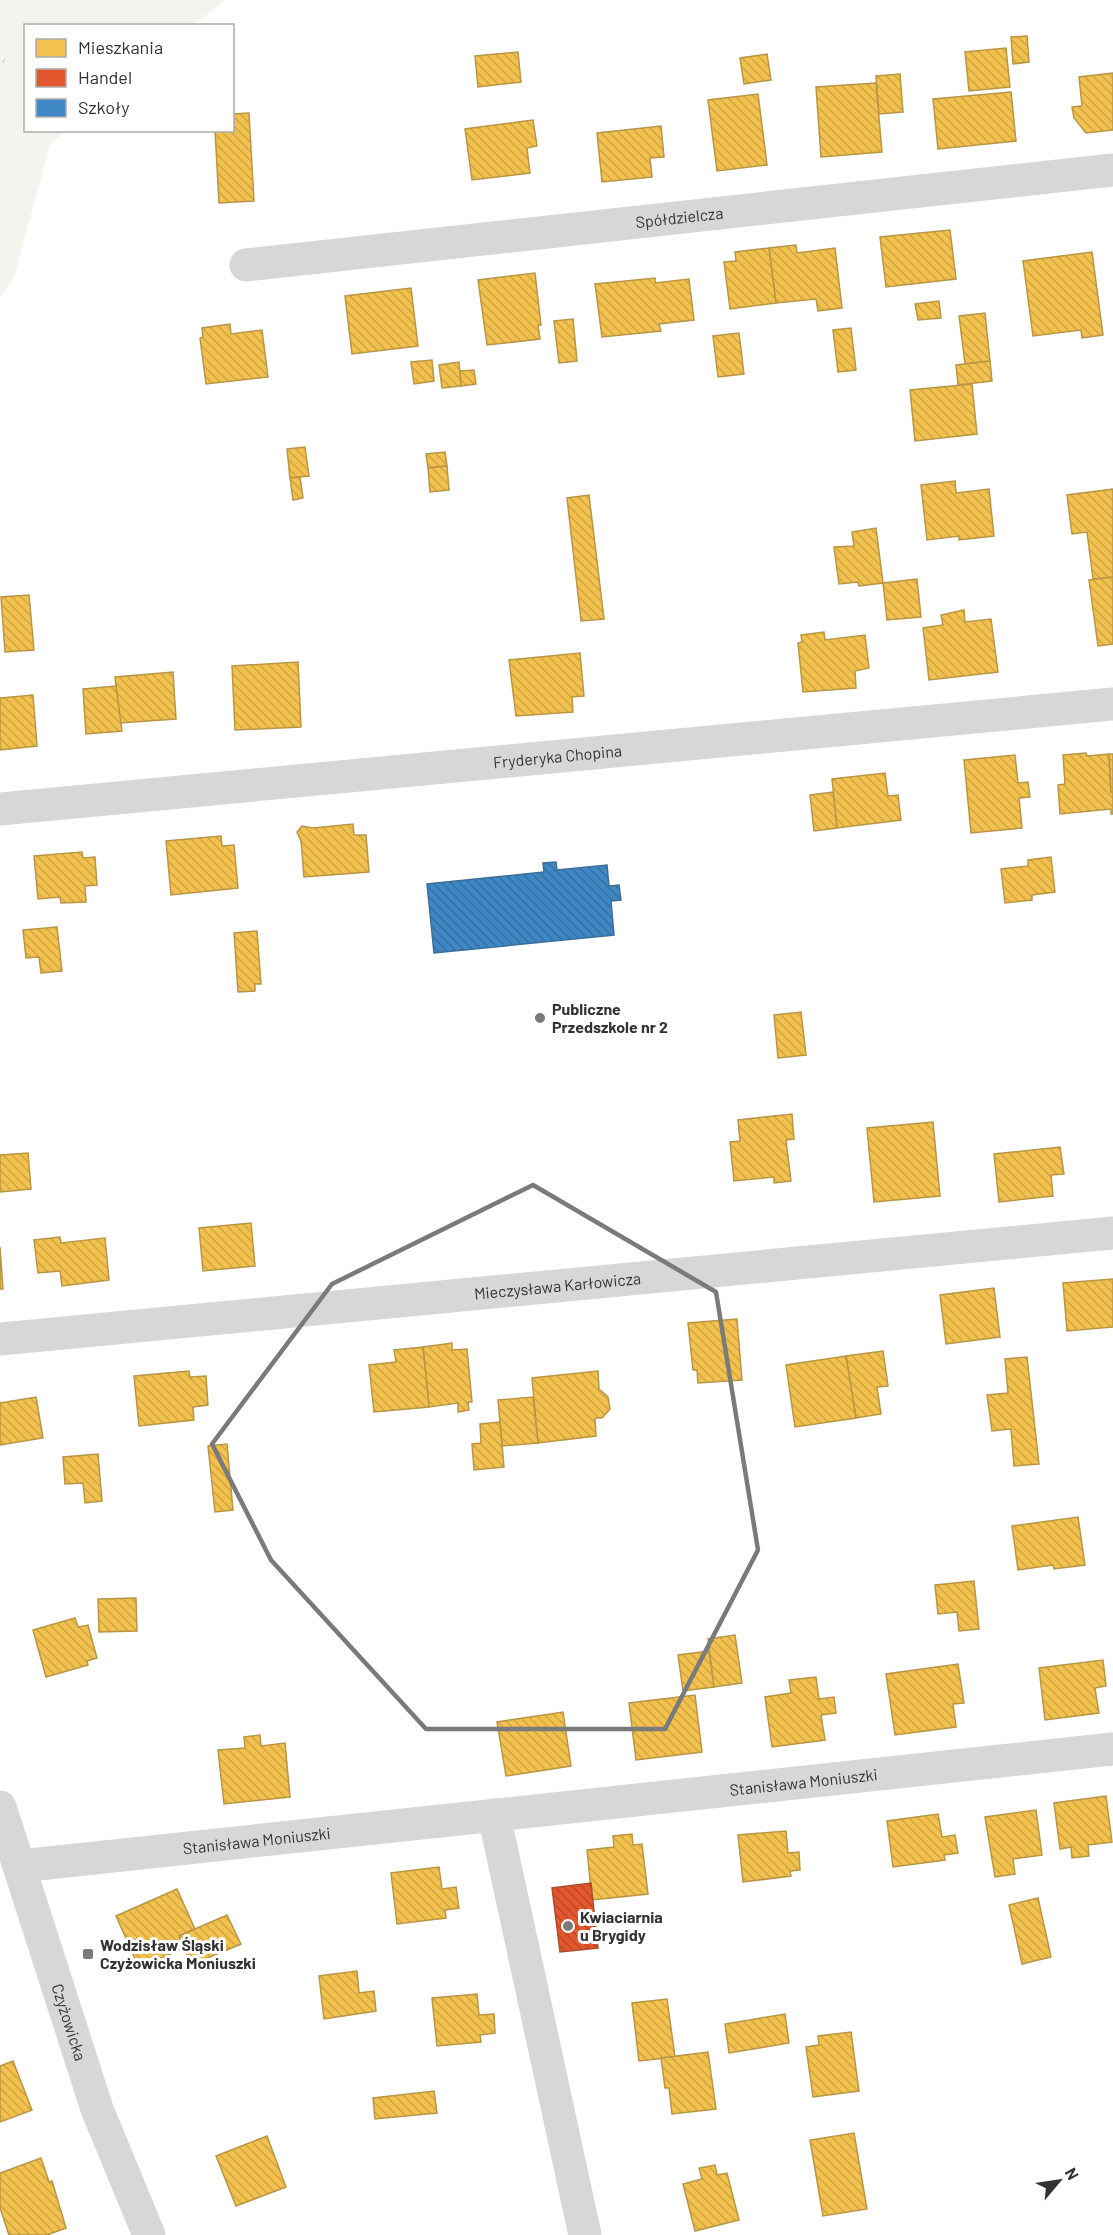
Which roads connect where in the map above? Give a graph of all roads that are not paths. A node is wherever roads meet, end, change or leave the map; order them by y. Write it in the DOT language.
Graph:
graph roads {
  1 [pos="1113,170"];
  2 [pos="246,265"];
  3 [pos="1113,704"];
  4 [pos="0,809"];
  5 [pos="1113,1233"];
  6 [pos="0,1339"];
  7 [pos="1113,1749"];
  8 [pos="0,1807"];
  9 [pos="494,1815"];
  10 [pos="20,1866"];
  11 [pos="148,2235"];
  12 [pos="585,2235"];
  1 -- 2 [label="street, Spółdzielcza"];
  3 -- 4 [label="street, Fryderyka Chopina"];
  5 -- 6 [label="street, Mieczysława Karłowicza"];
  7 -- 9 [label="street, Stanisława Moniuszki"];
  8 -- 10 [label="street, Czyżowicka"];
  9 -- 10 [label="street, Stanisława Moniuszki"];
  9 -- 12 [label="street"];
  10 -- 11 [label="street, Czyżowicka"];
}
